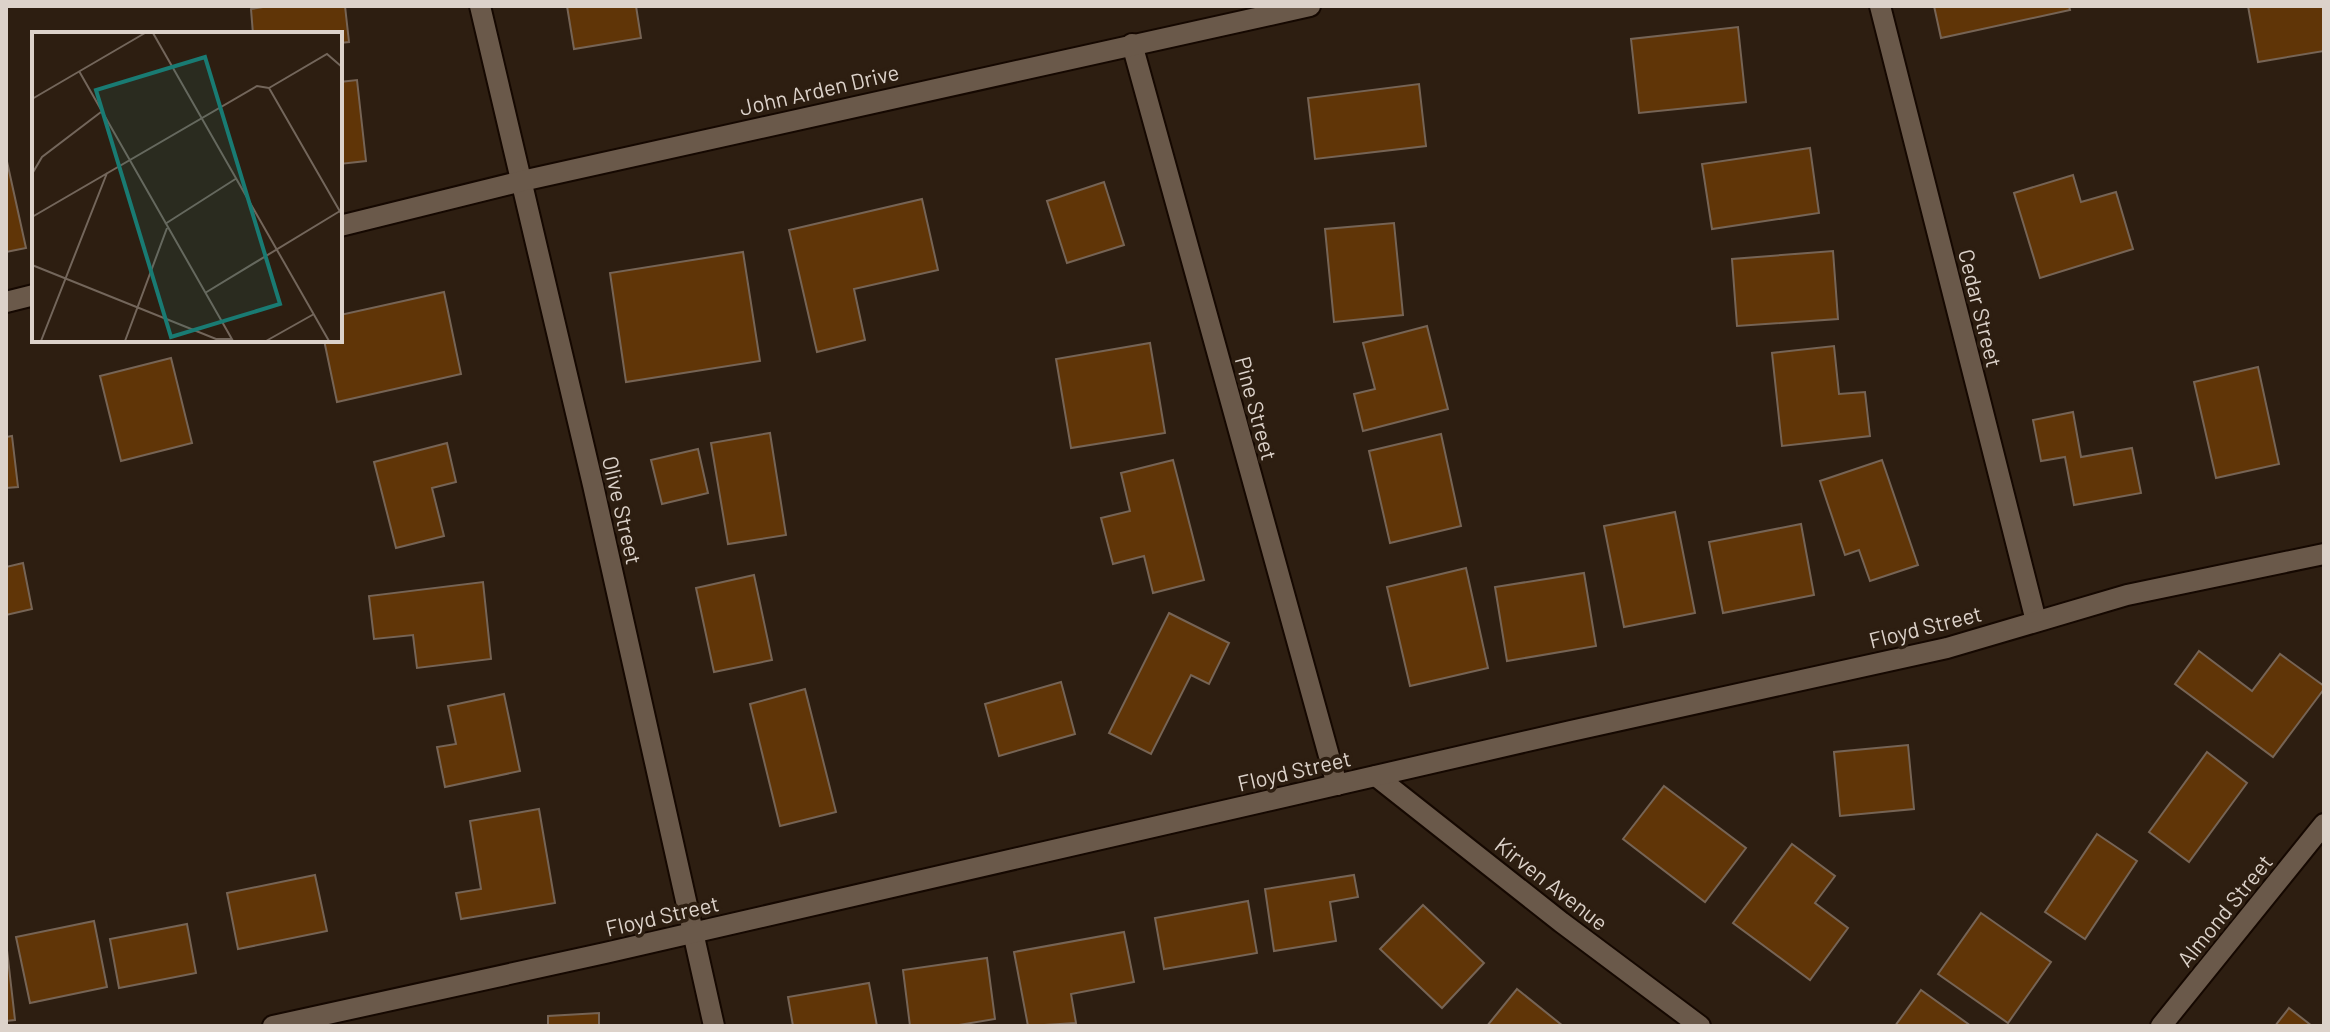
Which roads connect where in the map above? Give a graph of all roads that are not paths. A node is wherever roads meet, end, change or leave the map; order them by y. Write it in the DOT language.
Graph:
graph roads {
  1 [pos="480,6"];
  2 [pos="1310,6"];
  3 [pos="1880,6"];
  4 [pos="1132,44"];
  5 [pos="522,181"];
  6 [pos="342,226"];
  7 [pos="32,296"];
  8 [pos="6,302"];
  9 [pos="2324,554"];
  10 [pos="2036,621"];
  11 [pos="1376,776"];
  12 [pos="1337,785"];
  13 [pos="2324,824"];
  14 [pos="694,932"];
  15 [pos="273,1026"];
  16 [pos="714,1026"];
  17 [pos="1700,1026"];
  18 [pos="2161,1026"];
  1 -- 5 [label="street, Olive Street"];
  2 -- 4 [label="street, John Arden Drive"];
  3 -- 10 [label="street, Cedar Street"];
  4 -- 5 [label="street, John Arden Drive"];
  4 -- 12 [label="street, Pine Street"];
  5 -- 6 [label="street, John Arden Drive"];
  5 -- 14 [label="street, Olive Street"];
  7 -- 8 [label="street"];
  9 -- 10 [label="street, Floyd Street"];
  10 -- 11 [label="street, Floyd Street"];
  11 -- 12 [label="street, Floyd Street"];
  11 -- 17 [label="street, Kirven Avenue"];
  12 -- 14 [label="street, Floyd Street"];
  13 -- 18 [label="street, Almond Street"];
  14 -- 15 [label="street, Floyd Street"];
  14 -- 16 [label="street, Olive Street"];
}
